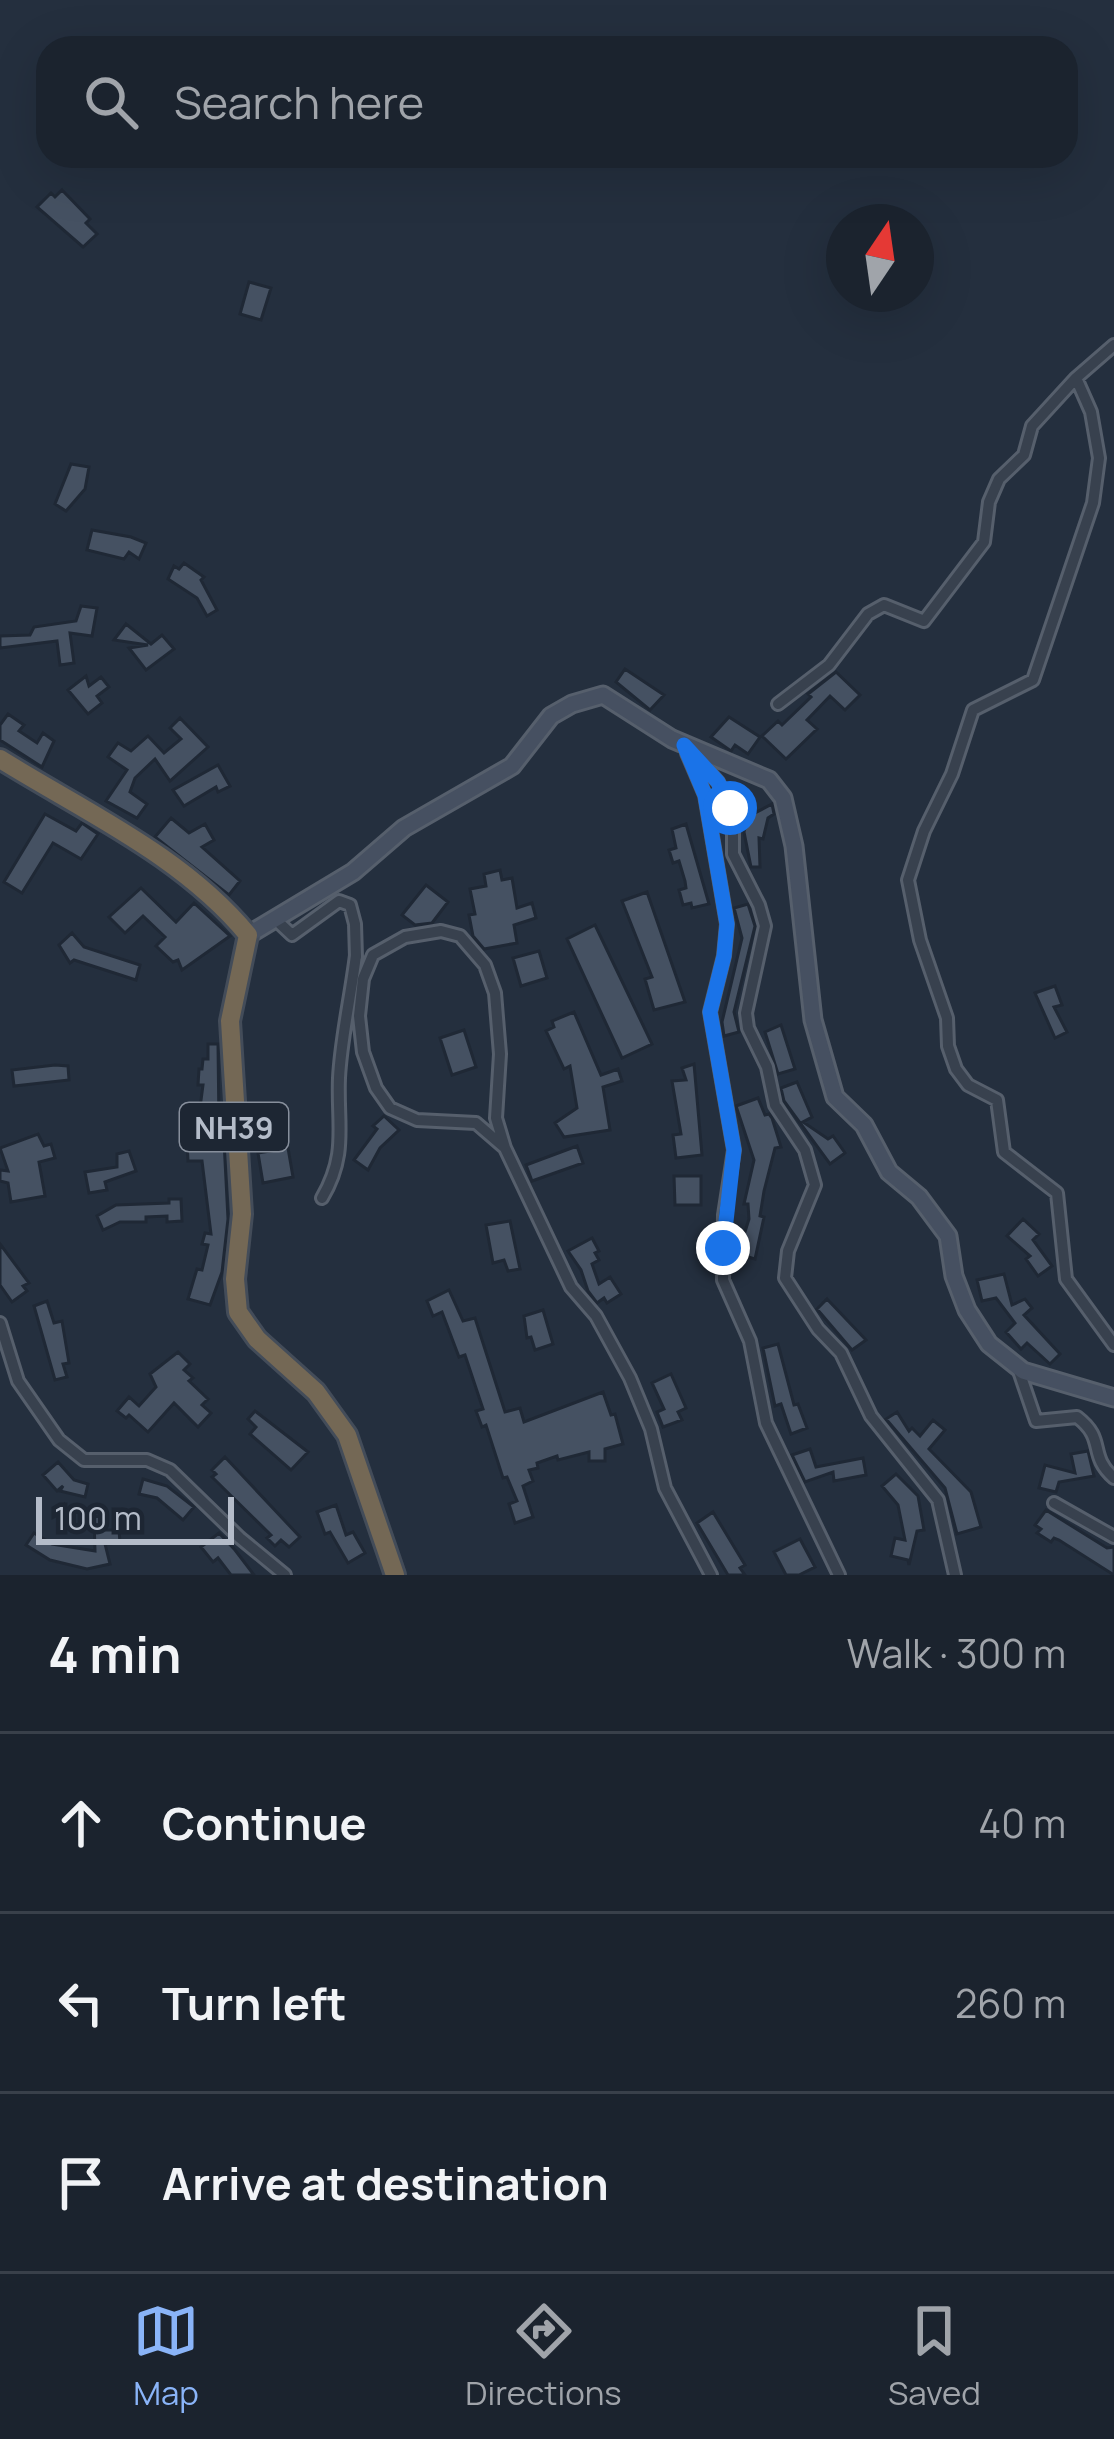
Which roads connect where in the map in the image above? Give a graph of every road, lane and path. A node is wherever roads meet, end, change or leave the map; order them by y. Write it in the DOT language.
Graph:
graph roads {
  1 [pos="1114,345"];
  2 [pos="1076,377"];
  3 [pos="778,704"];
  4 [pos="684,745"];
  5 [pos="0,759"];
  6 [pos="274,919"];
  7 [pos="248,935"];
  8 [pos="356,956"];
  9 [pos="358,1016"];
  10 [pos="505,1148"];
  11 [pos="322,1198"];
  12 [pos="0,1323"];
  13 [pos="1114,1345"];
  14 [pos="1018,1368"];
  15 [pos="1114,1398"];
  16 [pos="1114,1478"];
  17 [pos="1054,1503"];
  18 [pos="1114,1537"];
  19 [pos="286,1575"];
  20 [pos="395,1575"];
  21 [pos="711,1575"];
  22 [pos="839,1575"];
  23 [pos="955,1575"];
  1 -- 2 [label="street"];
  2 -- 3 [label="street"];
  2 -- 13 [label="street"];
  4 -- 6 [label="street"];
  4 -- 14 [label="street"];
  4 -- 22 [label="street"];
  4 -- 23 [label="street"];
  5 -- 7 [label="highway"];
  6 -- 7 [label="street"];
  6 -- 8 [label="street"];
  7 -- 20 [label="highway, NH39"];
  8 -- 9 [label="street"];
  8 -- 11 [label="street"];
  9 -- 10 [label="street"];
  9 -- 10 [label="street"];
  10 -- 21 [label="street"];
  12 -- 19 [label="street"];
  14 -- 15 [label="street"];
  14 -- 16 [label="street"];
  17 -- 18 [label="street"];
}
